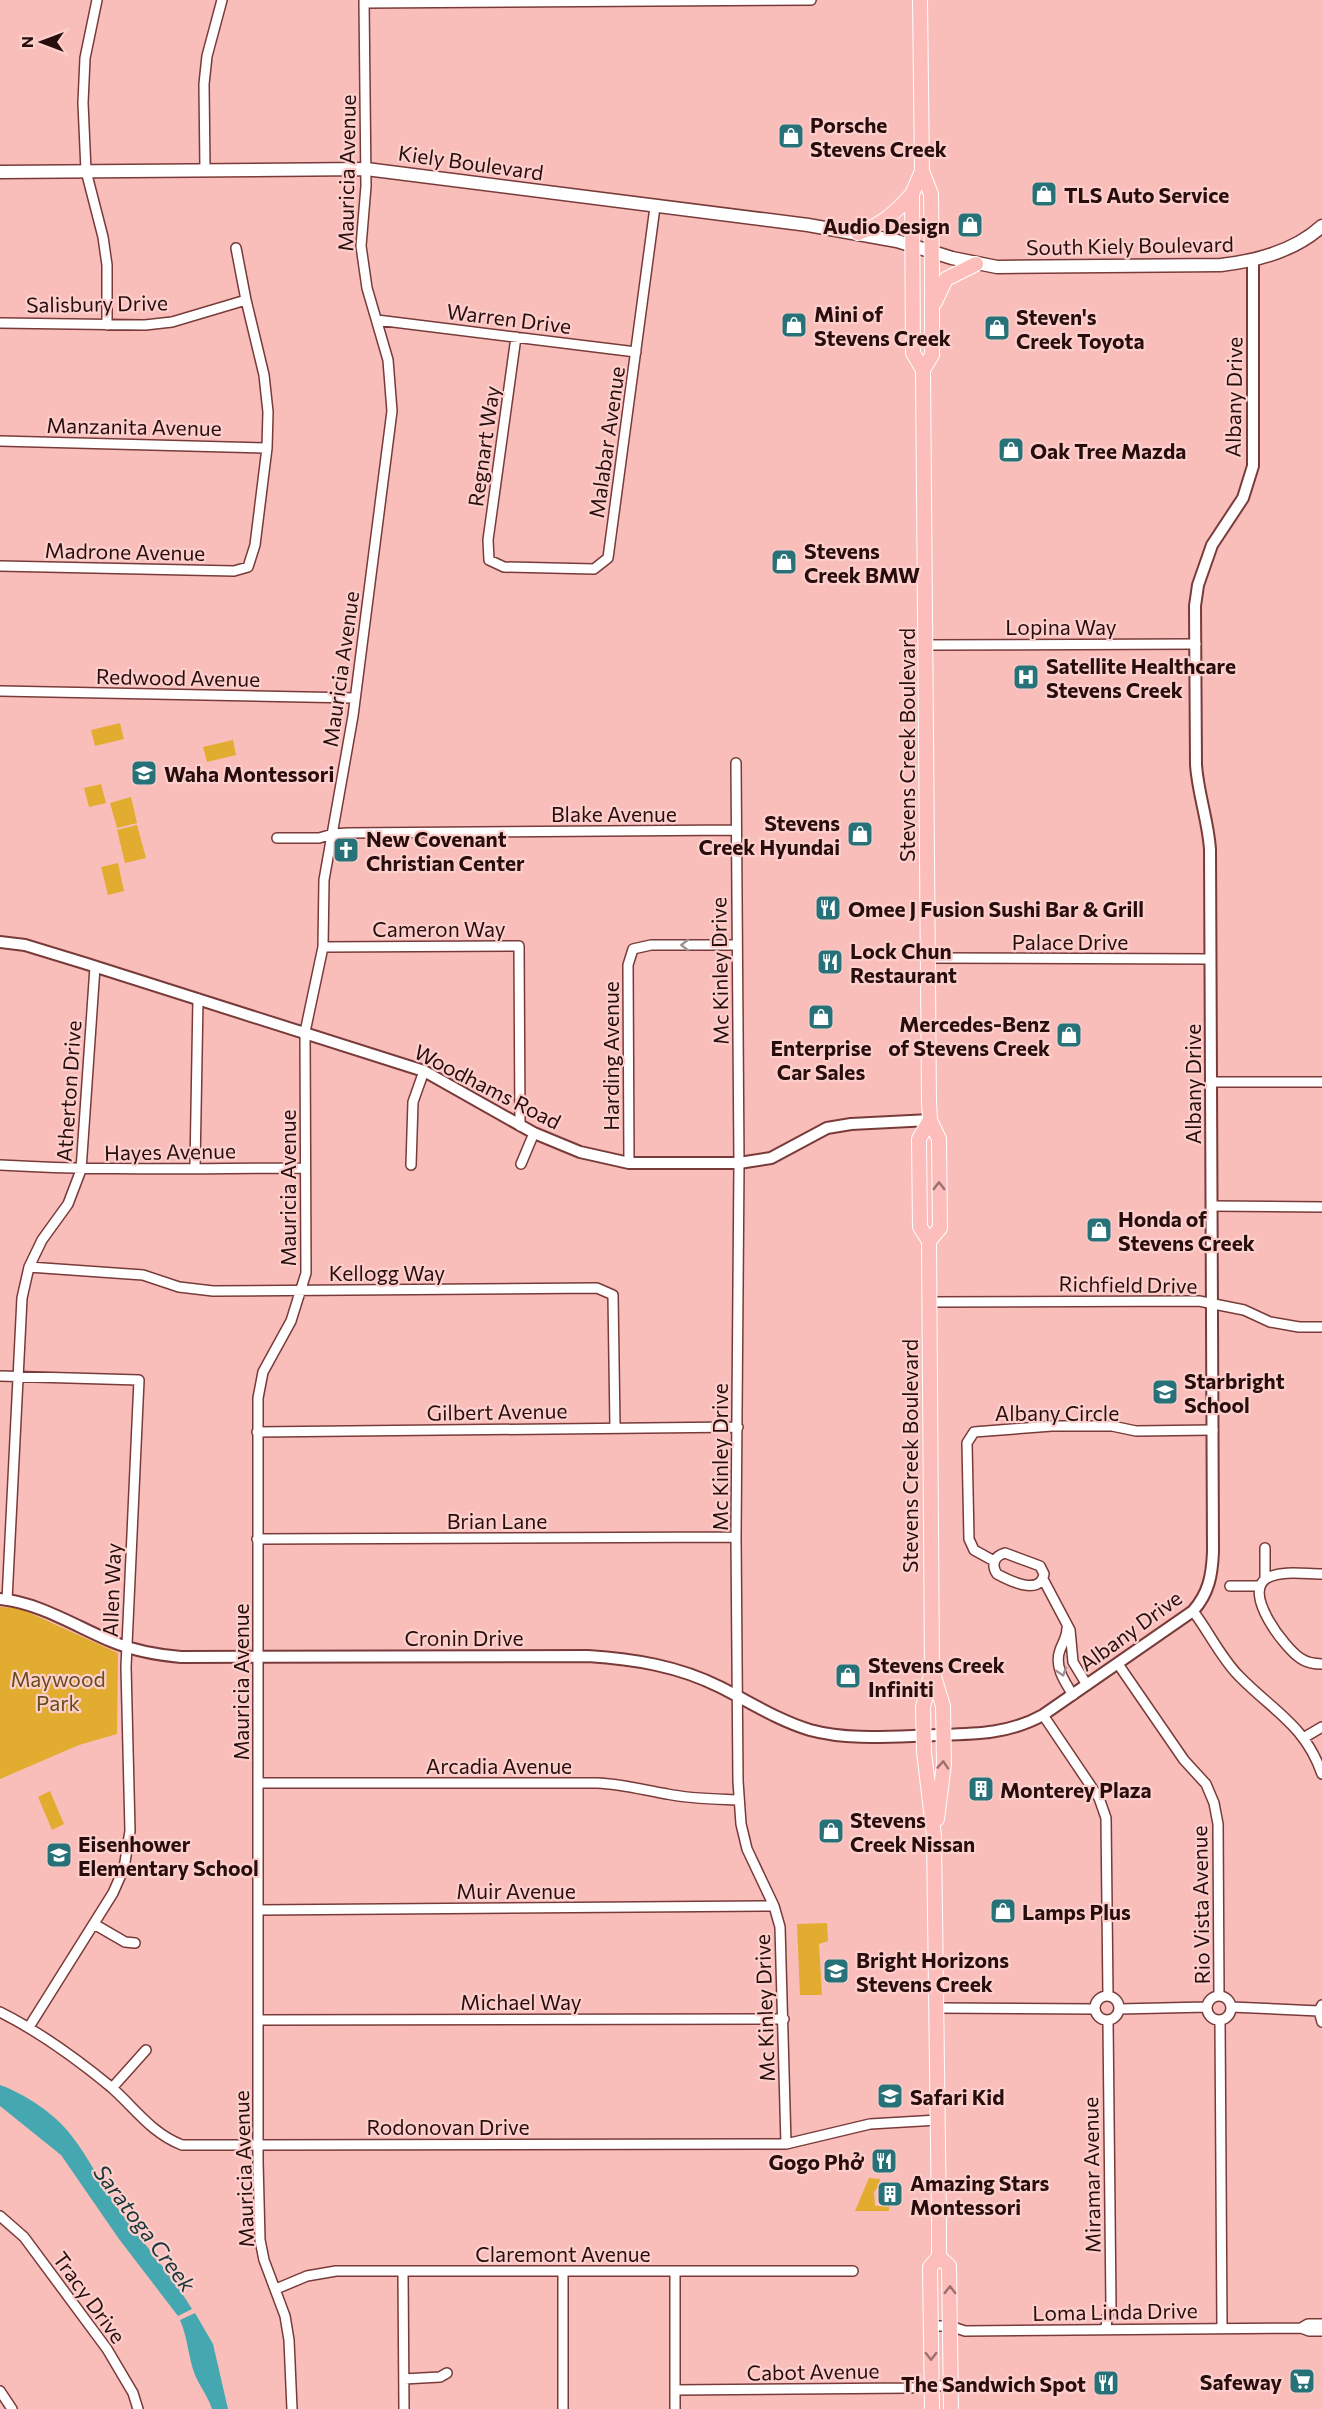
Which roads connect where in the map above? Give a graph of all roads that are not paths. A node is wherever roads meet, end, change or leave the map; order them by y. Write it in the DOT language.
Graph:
graph roads {
  1 [pos="97,0"];
  2 [pos="222,0"];
  3 [pos="811,0"];
  4 [pos="921,0"];
  5 [pos="364,1"];
  6 [pos="366,169"];
  7 [pos="205,170"];
  8 [pos="86,171"];
  9 [pos="922,171"];
  10 [pos="0,172"];
  11 [pos="912,194"];
  12 [pos="655,207"];
  13 [pos="1322,226"];
  14 [pos="858,233"];
  15 [pos="913,246"];
  16 [pos="236,248"];
  17 [pos="931,252"];
  18 [pos="1253,261"];
  19 [pos="976,264"];
  20 [pos="246,300"];
  21 [pos="932,310"];
  22 [pos="376,320"];
  23 [pos="0,323"];
  24 [pos="107,325"];
  25 [pos="516,337"];
  26 [pos="636,352"];
  27 [pos="923,370"];
  28 [pos="0,441"];
  29 [pos="267,448"];
  30 [pos="489,560"];
  31 [pos="0,566"];
  32 [pos="1196,644"];
  33 [pos="926,645"];
  34 [pos="0,691"];
  35 [pos="355,698"];
  36 [pos="735,763"];
  37 [pos="736,830"];
  38 [pos="333,834"];
  39 [pos="277,838"];
  40 [pos="0,942"];
  41 [pos="737,945"];
  42 [pos="323,947"];
  43 [pos="929,958"];
  44 [pos="1210,959"];
  45 [pos="94,967"];
  46 [pos="198,999"];
  47 [pos="305,1032"];
  48 [pos="424,1071"];
  49 [pos="1211,1082"];
  50 [pos="1322,1082"];
  51 [pos="930,1120"];
  52 [pos="520,1126"];
  53 [pos="534,1133"];
  54 [pos="629,1163"];
  55 [pos="739,1163"];
  56 [pos="521,1164"];
  57 [pos="0,1165"];
  58 [pos="411,1165"];
  59 [pos="195,1167"];
  60 [pos="305,1168"];
  61 [pos="81,1170"];
  62 [pos="1212,1206"];
  63 [pos="1322,1207"];
  64 [pos="929,1241"];
  65 [pos="29,1267"];
  66 [pos="301,1290"];
  67 [pos="929,1302"];
  68 [pos="1213,1304"];
  69 [pos="1322,1327"];
  70 [pos="0,1376"];
  71 [pos="17,1376"];
  72 [pos="615,1427"];
  73 [pos="738,1427"];
  74 [pos="1213,1430"];
  75 [pos="257,1432"];
  76 [pos="736,1537"];
  77 [pos="257,1539"];
  78 [pos="1265,1548"];
  79 [pos="994,1561"];
  80 [pos="1322,1574"];
  81 [pos="1043,1579"];
  82 [pos="1262,1583"];
  83 [pos="1230,1586"];
  84 [pos="4,1600"];
  85 [pos="1193,1611"];
  86 [pos="1067,1625"];
  87 [pos="127,1648"];
  88 [pos="1061,1648"];
  89 [pos="1072,1649"];
  90 [pos="258,1658"];
  91 [pos="1118,1664"];
  92 [pos="1322,1664"];
  93 [pos="932,1671"];
  94 [pos="1087,1685"];
  95 [pos="1073,1695"];
  96 [pos="739,1696"];
  97 [pos="1042,1715"];
  98 [pos="1322,1727"];
  99 [pos="924,1735"];
  100 [pos="944,1735"];
  101 [pos="1305,1737"];
  102 [pos="1319,1757"];
  103 [pos="1322,1774"];
  104 [pos="258,1783"];
  105 [pos="739,1800"];
  106 [pos="934,1836"];
  107 [pos="774,1906"];
  108 [pos="258,1910"];
  109 [pos="94,1924"];
  110 [pos="135,1943"];
  111 [pos="1108,1996"];
  112 [pos="1219,1996"];
  113 [pos="1207,2007"];
  114 [pos="1231,2007"];
  115 [pos="937,2008"];
  116 [pos="1320,2008"];
  117 [pos="1095,2009"];
  118 [pos="1119,2009"];
  119 [pos="0,2012"];
  120 [pos="784,2019"];
  121 [pos="258,2020"];
  122 [pos="1108,2020"];
  123 [pos="1220,2020"];
  124 [pos="1322,2022"];
  125 [pos="29,2026"];
  126 [pos="146,2050"];
  127 [pos="112,2088"];
  128 [pos="938,2120"];
  129 [pos="786,2144"];
  130 [pos="258,2145"];
  131 [pos="0,2216"];
  132 [pos="939,2257"];
  133 [pos="403,2271"];
  134 [pos="675,2271"];
  135 [pos="853,2271"];
  136 [pos="563,2272"];
  137 [pos="276,2289"];
  138 [pos="1322,2324"];
  139 [pos="930,2326"];
  140 [pos="950,2326"];
  141 [pos="1222,2328"];
  142 [pos="1301,2328"];
  143 [pos="1106,2329"];
  144 [pos="1322,2331"];
  145 [pos="447,2373"];
  146 [pos="404,2379"];
  147 [pos="951,2385"];
  148 [pos="932,2386"];
  149 [pos="675,2390"];
  150 [pos="0,2391"];
  151 [pos="12,2409"];
  152 [pos="138,2409"];
  153 [pos="292,2409"];
  154 [pos="404,2409"];
  155 [pos="563,2409"];
  156 [pos="675,2409"];
  157 [pos="932,2409"];
  158 [pos="951,2409"];
  1 -- 8 [label="street"];
  2 -- 7 [label="street"];
  3 -- 5 [label="street"];
  4 -- 9 [label="main road, Stevens Creek Boulevard"];
  5 -- 6 [label="street, Mauricia Avenue"];
  6 -- 7 [label="main road, Kiely Boulevard"];
  6 -- 12 [label="main road, Kiely Boulevard"];
  6 -- 22 [label="street, Mauricia Avenue"];
  7 -- 8 [label="main road, Kiely Boulevard"];
  8 -- 10 [label="main road, Kiely Boulevard"];
  8 -- 24 [label="street"];
  9 -- 11 [label="main road, Stevens Creek Boulevard"];
  9 -- 17 [label="main road, Stevens Creek Boulevard"];
  11 -- 14 [label="main road"];
  11 -- 15 [label="main road, Stevens Creek Boulevard"];
  12 -- 14 [label="main road, Kiely Boulevard"];
  12 -- 26 [label="street, Malabar Avenue"];
  13 -- 18 [label="main road, South Kiely Boulevard"];
  14 -- 15 [label="main road, Kiely Boulevard"];
  15 -- 17 [label="main road, Kiely Boulevard"];
  15 -- 27 [label="main road, Stevens Creek Boulevard"];
  16 -- 20 [label="street"];
  17 -- 19 [label="main road, South Kiely Boulevard"];
  17 -- 21 [label="main road, Stevens Creek Boulevard"];
  18 -- 19 [label="main road, South Kiely Boulevard"];
  18 -- 32 [label="street, Albany Drive"];
  19 -- 21 [label="main road"];
  20 -- 24 [label="street, Salisbury Drive"];
  20 -- 29 [label="street"];
  21 -- 27 [label="main road, Stevens Creek Boulevard"];
  22 -- 25 [label="street, Warren Drive"];
  22 -- 35 [label="street, Mauricia Avenue"];
  23 -- 24 [label="street, Salisbury Drive"];
  25 -- 26 [label="street, Warren Drive"];
  25 -- 30 [label="street, Regnart Way"];
  26 -- 30 [label="street, Malabar Avenue"];
  27 -- 33 [label="main road, Stevens Creek Boulevard"];
  28 -- 29 [label="street, Manzanita Avenue"];
  29 -- 31 [label="street, Madrone Avenue"];
  32 -- 33 [label="street, Lopina Way"];
  32 -- 44 [label="street, Albany Drive"];
  33 -- 43 [label="main road, Stevens Creek Boulevard"];
  34 -- 35 [label="street, Redwood Avenue"];
  35 -- 38 [label="street, Mauricia Avenue"];
  36 -- 37 [label="street, Mc Kinley Drive"];
  37 -- 38 [label="street, Blake Avenue"];
  37 -- 41 [label="street, Mc Kinley Drive"];
  38 -- 39 [label="street, Blake Avenue"];
  38 -- 42 [label="street, Mauricia Avenue"];
  40 -- 45 [label="street, Woodhams Road"];
  41 -- 54 [label="street, Harding Avenue, one-way"];
  41 -- 55 [label="street, Mc Kinley Drive"];
  42 -- 47 [label="street, Mauricia Avenue"];
  42 -- 52 [label="street, Cameron Way"];
  43 -- 44 [label="street, Palace Drive"];
  43 -- 51 [label="main road, Stevens Creek Boulevard"];
  44 -- 49 [label="street, Albany Drive"];
  45 -- 46 [label="street, Woodhams Road"];
  45 -- 61 [label="street, Atherton Drive"];
  46 -- 47 [label="street, Woodhams Road"];
  46 -- 59 [label="street"];
  47 -- 48 [label="street, Woodhams Road"];
  47 -- 60 [label="street, Mauricia Avenue"];
  48 -- 52 [label="street, Woodhams Road"];
  48 -- 58 [label="street"];
  49 -- 50 [label="street"];
  49 -- 62 [label="street, Albany Drive"];
  51 -- 55 [label="street, Woodhams Road"];
  51 -- 64 [label="main road, Stevens Creek Boulevard"];
  64 -- 51 [label="main road, Stevens Creek Boulevard, one-way"];
  52 -- 53 [label="street, Woodhams Road"];
  53 -- 54 [label="street, Woodhams Road"];
  53 -- 56 [label="street"];
  54 -- 55 [label="street, Woodhams Road"];
  55 -- 73 [label="street, Mc Kinley Drive"];
  57 -- 61 [label="street, Hayes Avenue"];
  59 -- 60 [label="street, Hayes Avenue"];
  59 -- 61 [label="street, Hayes Avenue"];
  60 -- 66 [label="street, Mauricia Avenue"];
  61 -- 65 [label="street, Atherton Drive"];
  62 -- 63 [label="street"];
  62 -- 68 [label="street, Albany Drive"];
  64 -- 67 [label="main road, Stevens Creek Boulevard"];
  65 -- 66 [label="street, Kellogg Way"];
  65 -- 71 [label="street, Atherton Drive"];
  66 -- 72 [label="street, Kellogg Way"];
  66 -- 75 [label="street, Mauricia Avenue"];
  67 -- 68 [label="street, Richfield Drive"];
  67 -- 93 [label="main road, Stevens Creek Boulevard"];
  68 -- 69 [label="street, Richfield Drive"];
  68 -- 74 [label="street, Albany Drive"];
  70 -- 71 [label="street"];
  71 -- 84 [label="street, Atherton Drive"];
  71 -- 87 [label="street, Allen Way"];
  72 -- 73 [label="street, Gilbert Avenue"];
  72 -- 75 [label="street, Gilbert Avenue"];
  73 -- 76 [label="street, Mc Kinley Drive"];
  74 -- 79 [label="street, Albany Circle"];
  74 -- 85 [label="street, Albany Drive"];
  75 -- 77 [label="street, Mauricia Avenue"];
  76 -- 77 [label="street, Brian Lane"];
  76 -- 96 [label="street, Mc Kinley Drive"];
  77 -- 90 [label="street, Mauricia Avenue"];
  78 -- 82 [label="street"];
  79 -- 81 [label="street, Albany Circle"];
  79 -- 81 [label="street"];
  80 -- 82 [label="street"];
  81 -- 86 [label="street"];
  82 -- 83 [label="street"];
  82 -- 92 [label="street"];
  84 -- 87 [label="street, Cronin Drive"];
  85 -- 91 [label="street, Albany Drive"];
  85 -- 101 [label="street"];
  86 -- 88 [label="street"];
  86 -- 89 [label="street"];
  87 -- 90 [label="street, Cronin Drive"];
  87 -- 109 [label="street, Allen Way"];
  88 -- 89 [label="street"];
  88 -- 95 [label="street, one-way"];
  89 -- 94 [label="street"];
  90 -- 96 [label="street, Cronin Drive"];
  90 -- 104 [label="street, Mauricia Avenue"];
  91 -- 94 [label="street, Albany Drive"];
  91 -- 112 [label="street, Rio Vista Avenue"];
  93 -- 99 [label="main road, Stevens Creek Boulevard"];
  93 -- 100 [label="main road, Stevens Creek Boulevard"];
  94 -- 95 [label="street, Albany Drive"];
  95 -- 97 [label="street, Albany Drive"];
  96 -- 99 [label="street, Cronin Drive"];
  96 -- 105 [label="street, Mc Kinley Drive"];
  97 -- 100 [label="street, Albany Drive"];
  97 -- 111 [label="street"];
  98 -- 101 [label="street"];
  99 -- 100 [label="street, Albany Drive"];
  99 -- 106 [label="main road, Stevens Creek Boulevard"];
  106 -- 100 [label="main road, Stevens Creek Boulevard, one-way"];
  101 -- 102 [label="street"];
  102 -- 103 [label="street"];
  104 -- 105 [label="street, Arcadia Avenue"];
  104 -- 108 [label="street, Mauricia Avenue"];
  105 -- 107 [label="street, Mc Kinley Drive"];
  106 -- 115 [label="main road, Stevens Creek Boulevard"];
  107 -- 108 [label="street, Muir Avenue"];
  107 -- 120 [label="street, Mc Kinley Drive"];
  108 -- 121 [label="street, Mauricia Avenue"];
  109 -- 110 [label="street"];
  109 -- 125 [label="street, Allen Way"];
  111 -- 117 [label="street"];
  111 -- 118 [label="street"];
  112 -- 113 [label="street"];
  112 -- 114 [label="street"];
  113 -- 118 [label="street"];
  113 -- 123 [label="street"];
  114 -- 116 [label="street"];
  114 -- 123 [label="street"];
  115 -- 117 [label="street"];
  115 -- 128 [label="main road, Stevens Creek Boulevard"];
  116 -- 124 [label="street"];
  117 -- 122 [label="street"];
  118 -- 122 [label="street"];
  119 -- 125 [label="street, Rodonovan Drive"];
  120 -- 121 [label="street, Michael Way"];
  120 -- 129 [label="street, Mc Kinley Drive"];
  121 -- 130 [label="street, Mauricia Avenue"];
  122 -- 143 [label="street, Miramar Avenue"];
  123 -- 141 [label="street"];
  125 -- 127 [label="street, Rodonovan Drive"];
  126 -- 127 [label="street"];
  127 -- 130 [label="street, Rodonovan Drive"];
  128 -- 129 [label="street, Rodonovan Drive"];
  128 -- 132 [label="main road, Stevens Creek Boulevard"];
  129 -- 130 [label="street, Rodonovan Drive"];
  130 -- 137 [label="street, Mauricia Avenue"];
  131 -- 152 [label="street, Tracy Drive"];
  132 -- 139 [label="main road, Stevens Creek Boulevard"];
  140 -- 132 [label="main road, Stevens Creek Boulevard, one-way"];
  133 -- 136 [label="street, Claremont Avenue"];
  133 -- 137 [label="street, Claremont Avenue"];
  133 -- 146 [label="street"];
  134 -- 135 [label="street, Claremont Avenue"];
  134 -- 136 [label="street, Claremont Avenue"];
  134 -- 149 [label="street"];
  136 -- 155 [label="street"];
  137 -- 153 [label="street, Mauricia Avenue"];
  138 -- 142 [label="street, Loma Linda Drive"];
  139 -- 140 [label="street, Loma Linda Drive"];
  139 -- 148 [label="main road, Stevens Creek Boulevard, one-way"];
  140 -- 143 [label="street, Loma Linda Drive"];
  140 -- 147 [label="main road, Stevens Creek Boulevard"];
  141 -- 142 [label="street, Loma Linda Drive"];
  141 -- 143 [label="street, Loma Linda Drive"];
  142 -- 144 [label="street, Loma Linda Drive"];
  145 -- 146 [label="street"];
  146 -- 154 [label="street"];
  147 -- 148 [label="street, Cabot Avenue"];
  147 -- 158 [label="main road, Stevens Creek Boulevard"];
  148 -- 149 [label="street, Cabot Avenue"];
  148 -- 157 [label="main road, Stevens Creek Boulevard"];
  149 -- 156 [label="street"];
  150 -- 151 [label="street"];
}
